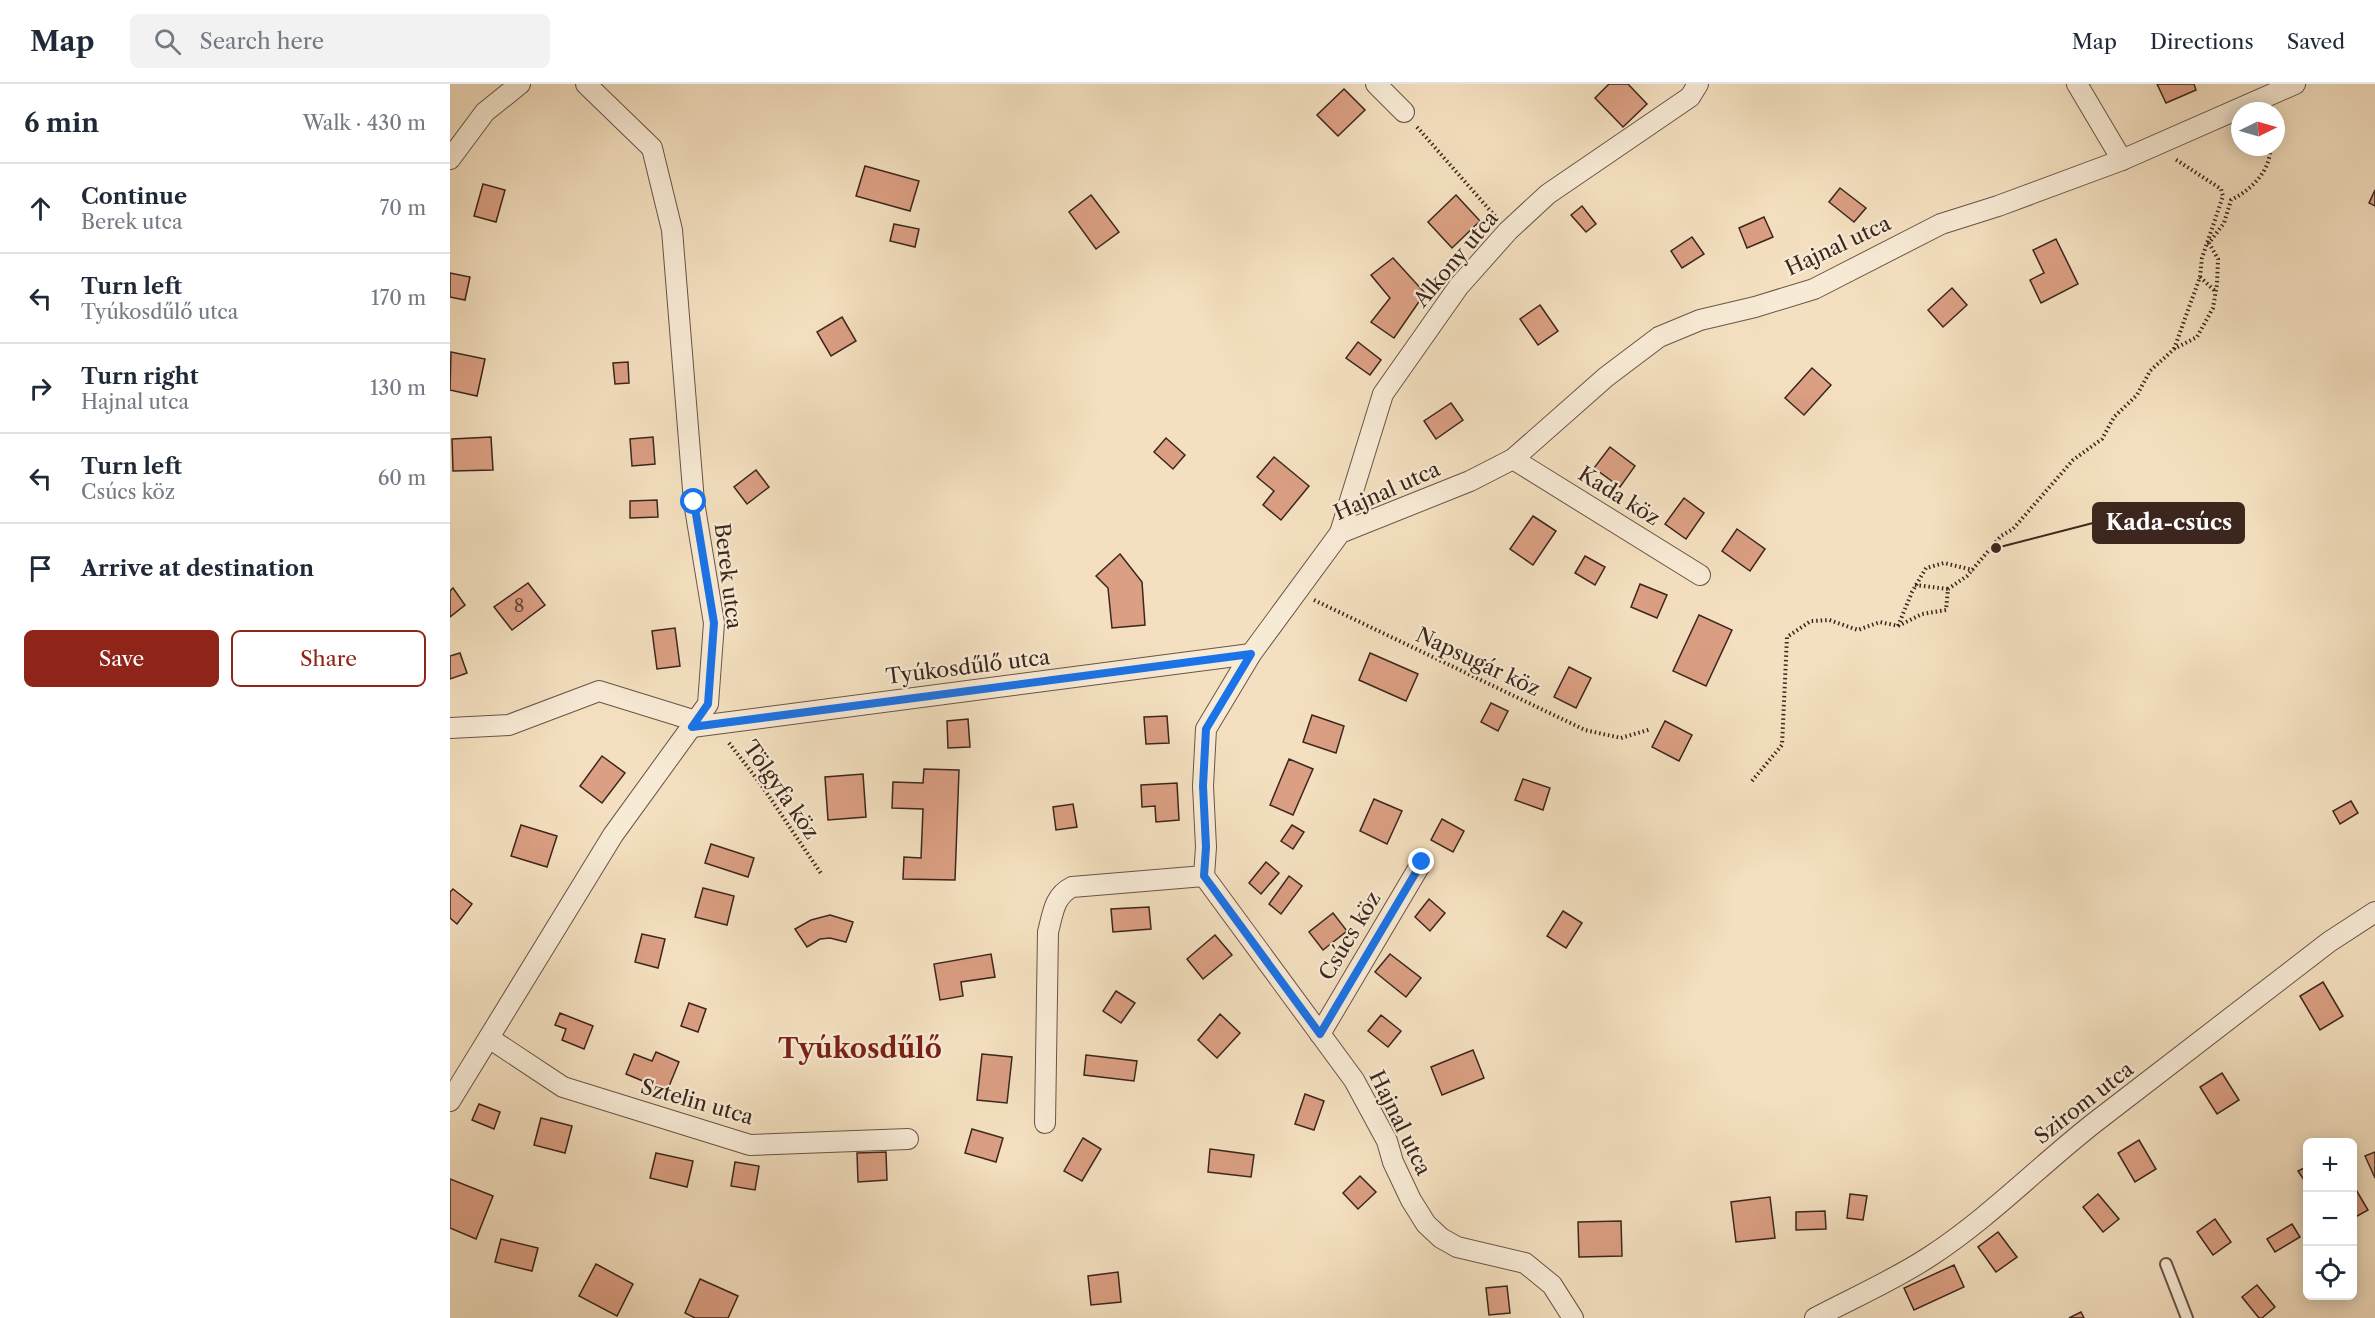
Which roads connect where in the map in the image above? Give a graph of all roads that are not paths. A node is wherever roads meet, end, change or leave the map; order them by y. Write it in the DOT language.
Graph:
graph roads {
  1 [pos="520,84"];
  2 [pos="586,84"];
  3 [pos="1376,84"];
  4 [pos="1698,84"];
  5 [pos="2077,84"];
  6 [pos="2295,84"];
  7 [pos="1404,112"];
  8 [pos="450,159"];
  9 [pos="2122,160"];
  10 [pos="1513,459"];
  11 [pos="1340,533"];
  12 [pos="1700,575"];
  13 [pos="1251,654"];
  14 [pos="701,724"];
  15 [pos="450,728"];
  16 [pos="1422,862"];
  17 [pos="1204,876"];
  18 [pos="2375,912"];
  19 [pos="1320,1034"];
  20 [pos="489,1038"];
  21 [pos="450,1101"];
  22 [pos="1045,1123"];
  23 [pos="908,1138"];
  24 [pos="2166,1264"];
  25 [pos="1573,1318"];
  26 [pos="1815,1318"];
  27 [pos="2187,1318"];
  1 -- 8 [label="street"];
  2 -- 14 [label="street, Berek utca"];
  3 -- 7 [label="street"];
  4 -- 11 [label="street, Alkony utca"];
  5 -- 9 [label="street"];
  6 -- 9 [label="street, Hajnal utca"];
  9 -- 10 [label="street, Hajnal utca"];
  10 -- 11 [label="street, Hajnal utca"];
  10 -- 12 [label="street, Kada köz"];
  11 -- 13 [label="street, Hajnal utca"];
  13 -- 14 [label="street, Tyúkosdűlő utca"];
  13 -- 17 [label="street, Hajnal utca"];
  14 -- 15 [label="street, Tyúkosdűlő utca"];
  14 -- 20 [label="street, Berek utca"];
  16 -- 19 [label="street, Csúcs köz"];
  17 -- 19 [label="street, Hajnal utca"];
  17 -- 22 [label="street"];
  18 -- 26 [label="street, Szirom utca"];
  19 -- 25 [label="street, Hajnal utca"];
  20 -- 21 [label="street, Berek utca"];
  20 -- 23 [label="street, Sztelin utca"];
  24 -- 27 [label="lane"];
}
